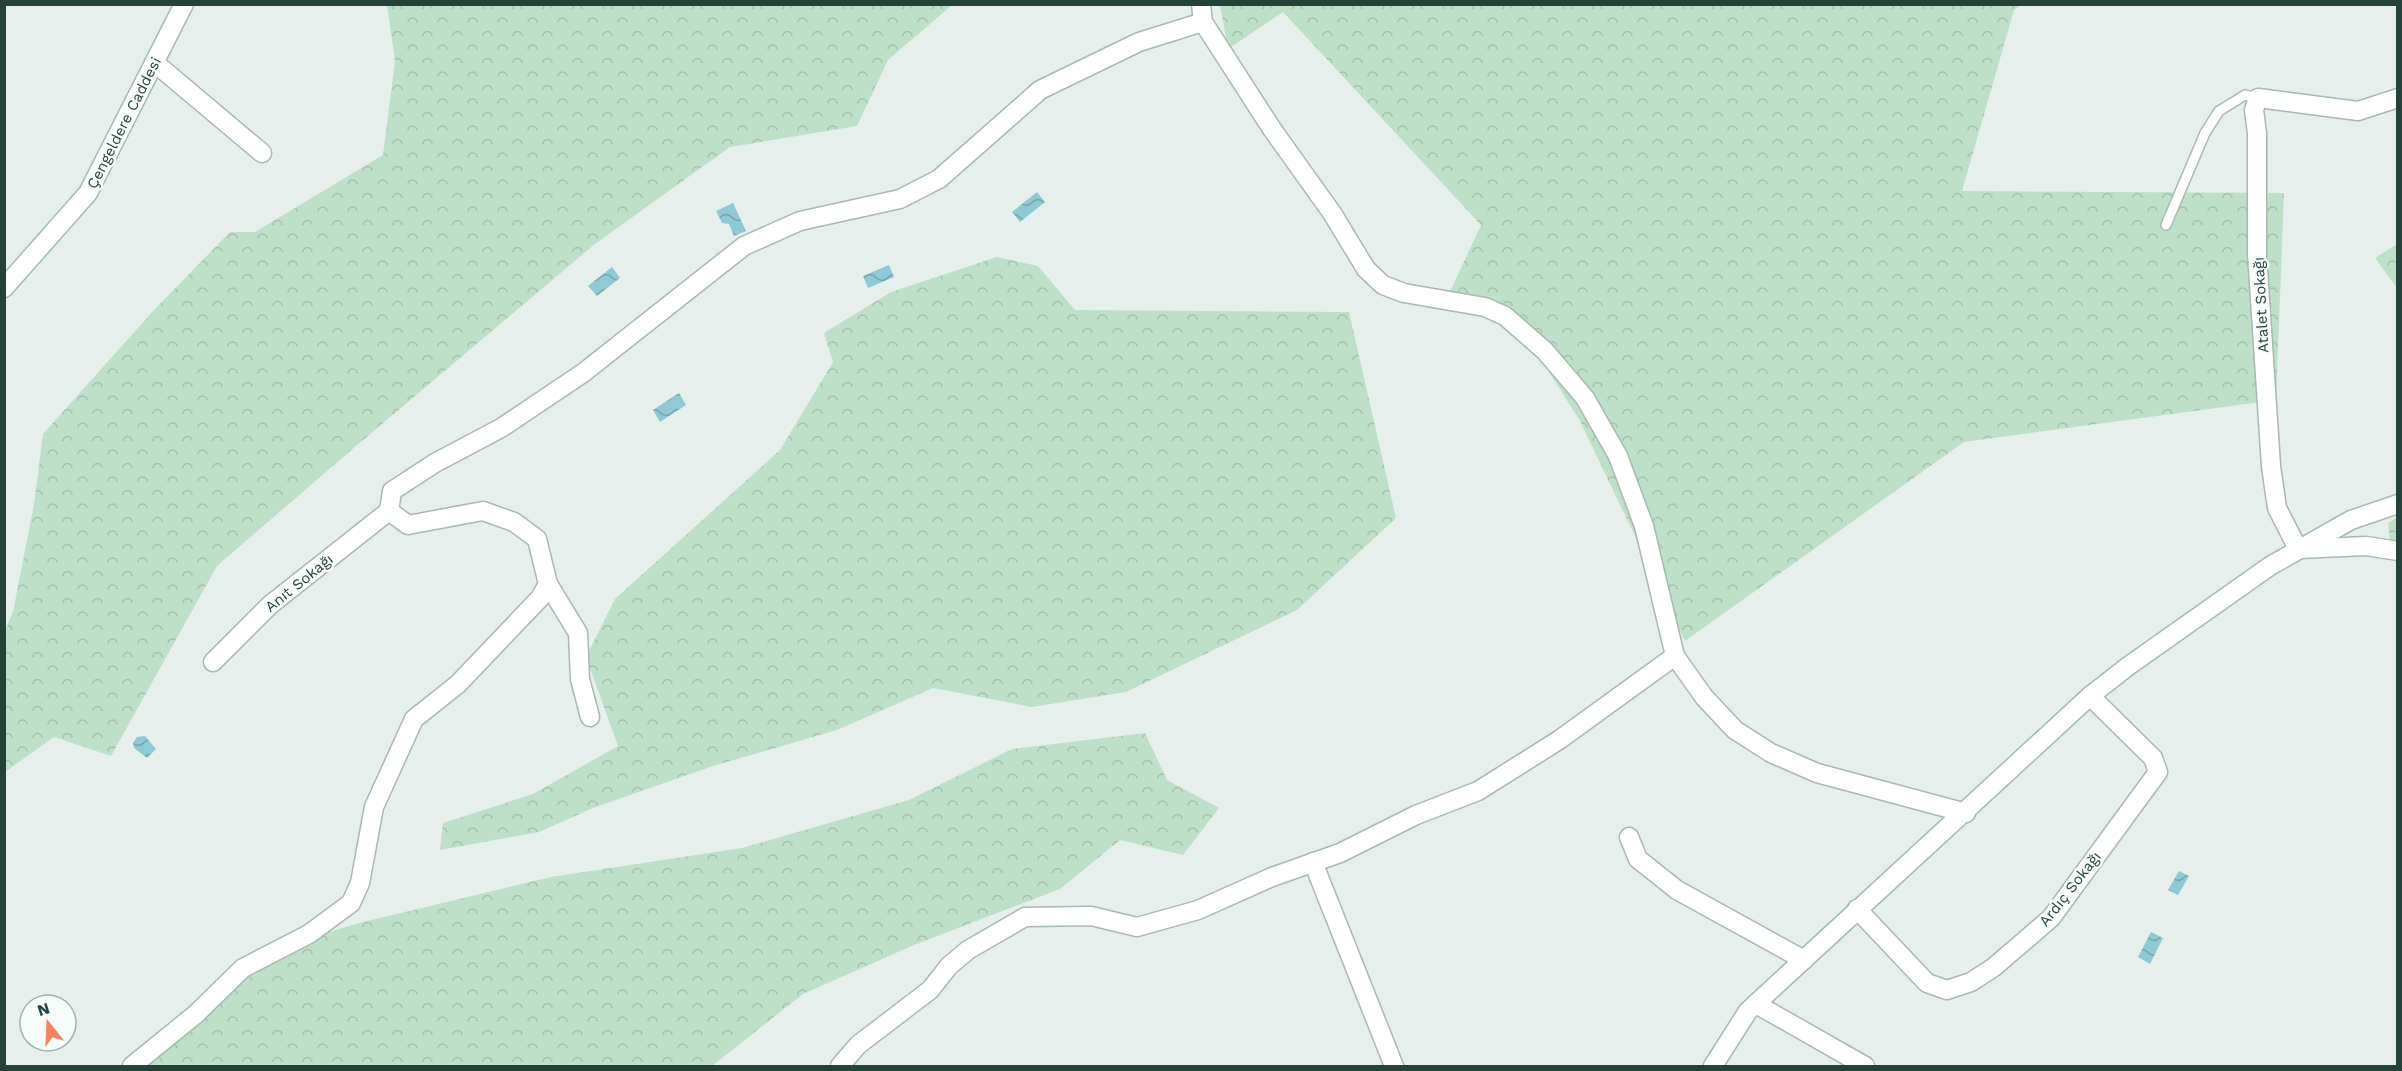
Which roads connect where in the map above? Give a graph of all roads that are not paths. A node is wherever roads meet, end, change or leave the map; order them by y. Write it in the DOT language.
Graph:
graph roads {
  1 [pos="184,4"];
  2 [pos="1202,13"];
  3 [pos="154,63"];
  4 [pos="2258,98"];
  5 [pos="2397,98"];
  6 [pos="262,153"];
  7 [pos="2166,225"];
  8 [pos="4,288"];
  9 [pos="2397,504"];
  10 [pos="389,511"];
  11 [pos="2298,549"];
  12 [pos="2397,551"];
  13 [pos="548,584"];
  14 [pos="1675,656"];
  15 [pos="213,662"];
  16 [pos="2090,696"];
  17 [pos="590,717"];
  18 [pos="1966,813"];
  19 [pos="1629,837"];
  20 [pos="1313,862"];
  21 [pos="1857,909"];
  22 [pos="1804,960"];
  23 [pos="1756,1004"];
  24 [pos="132,1066"];
  25 [pos="840,1066"];
  26 [pos="1394,1066"];
  27 [pos="1713,1066"];
  28 [pos="1865,1066"];
  1 -- 3 [label="street, Çengeldere Caddesi"];
  2 -- 10 [label="street"];
  2 -- 14 [label="street"];
  3 -- 6 [label="street"];
  3 -- 8 [label="street, Çengeldere Caddesi"];
  4 -- 5 [label="street"];
  4 -- 7 [label="lane"];
  4 -- 11 [label="street, Atalet Sokağı"];
  9 -- 11 [label="street"];
  10 -- 13 [label="street"];
  10 -- 15 [label="street, Anıt Sokağı"];
  11 -- 12 [label="street"];
  11 -- 16 [label="street"];
  13 -- 17 [label="street"];
  13 -- 24 [label="street"];
  14 -- 18 [label="street"];
  14 -- 20 [label="street"];
  16 -- 18 [label="street"];
  16 -- 21 [label="street, Ardıç Sokağı"];
  18 -- 21 [label="street"];
  19 -- 22 [label="street"];
  20 -- 25 [label="street"];
  20 -- 26 [label="street"];
  21 -- 22 [label="street"];
  22 -- 23 [label="street"];
  23 -- 27 [label="street"];
  23 -- 28 [label="street"];
}
